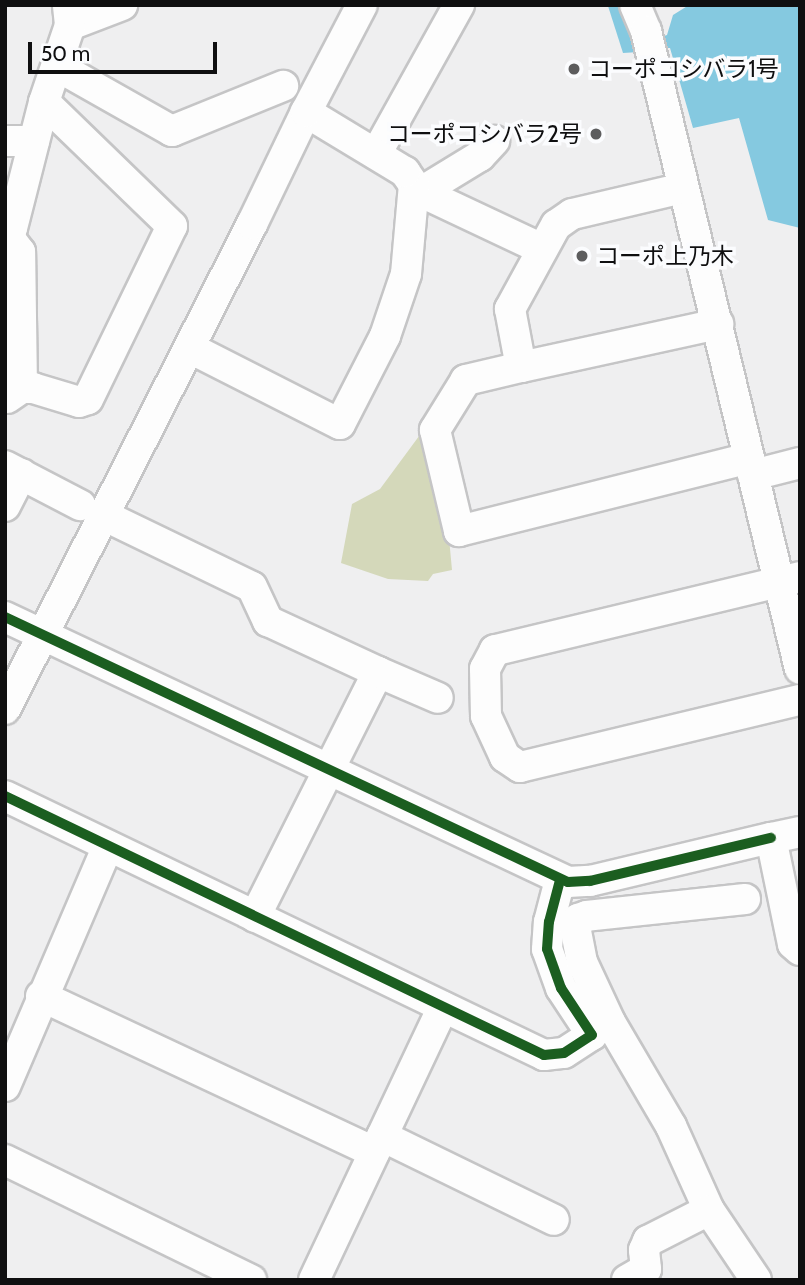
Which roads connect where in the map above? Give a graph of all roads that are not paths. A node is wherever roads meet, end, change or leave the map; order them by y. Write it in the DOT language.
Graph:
graph roads {
  1 [pos="121,5"];
  2 [pos="362,5"];
  3 [pos="458,5"];
  4 [pos="635,5"];
  5 [pos="69,15"];
  6 [pos="57,66"];
  7 [pos="283,86"];
  8 [pos="44,102"];
  9 [pos="306,112"];
  10 [pos="20,141"];
  11 [pos="494,141"];
  12 [pos="376,155"];
  13 [pos="417,188"];
  14 [pos="683,188"];
  15 [pos="6,237"];
  16 [pos="542,249"];
  17 [pos="718,324"];
  18 [pos="190,348"];
  19 [pos="521,367"];
  20 [pos="14,393"];
  21 [pos="800,464"];
  22 [pos="751,466"];
  23 [pos="13,470"];
  24 [pos="5,506"];
  25 [pos="91,510"];
  26 [pos="789,579"];
  27 [pos="5,617"];
  28 [pos="44,635"];
  29 [pos="800,669"];
  30 [pos="378,672"];
  31 [pos="438,698"];
  32 [pos="800,700"];
  33 [pos="5,709"];
  34 [pos="327,768"];
  35 [pos="5,796"];
  36 [pos="800,832"];
  37 [pos="771,838"];
  38 [pos="108,846"];
  39 [pos="560,880"];
  40 [pos="745,899"];
  41 [pos="255,917"];
  42 [pos="800,950"];
  43 [pos="41,996"];
  44 [pos="443,1007"];
  45 [pos="601,1028"];
  46 [pos="5,1086"];
  47 [pos="378,1144"];
  48 [pos="5,1160"];
  49 [pos="709,1210"];
  50 [pos="554,1220"];
  51 [pos="251,1280"];
  52 [pos="314,1280"];
  53 [pos="627,1280"];
  54 [pos="756,1280"];
  1 -- 5 [label="street"];
  2 -- 9 [label="street"];
  3 -- 12 [label="street"];
  4 -- 14 [label="street"];
  5 -- 6 [label="street"];
  6 -- 7 [label="street"];
  6 -- 8 [label="street"];
  8 -- 10 [label="street"];
  8 -- 20 [label="street"];
  9 -- 12 [label="street"];
  9 -- 18 [label="street"];
  10 -- 15 [label="street"];
  11 -- 13 [label="street"];
  12 -- 13 [label="street"];
  13 -- 16 [label="street"];
  13 -- 18 [label="street"];
  14 -- 16 [label="street"];
  14 -- 17 [label="street"];
  15 -- 20 [label="street"];
  16 -- 19 [label="street"];
  17 -- 19 [label="street"];
  17 -- 22 [label="street"];
  18 -- 25 [label="street"];
  19 -- 22 [label="street"];
  21 -- 22 [label="street"];
  22 -- 26 [label="street"];
  23 -- 24 [label="street"];
  23 -- 25 [label="street"];
  25 -- 28 [label="street"];
  25 -- 30 [label="street"];
  26 -- 29 [label="street"];
  26 -- 32 [label="street"];
  27 -- 28 [label="street"];
  28 -- 33 [label="street"];
  28 -- 34 [label="street"];
  30 -- 31 [label="street"];
  30 -- 34 [label="street"];
  34 -- 39 [label="street"];
  34 -- 41 [label="street"];
  35 -- 38 [label="street"];
  36 -- 37 [label="street"];
  37 -- 39 [label="street"];
  37 -- 42 [label="street"];
  38 -- 41 [label="street"];
  38 -- 43 [label="street"];
  39 -- 45 [label="street"];
  40 -- 45 [label="street"];
  41 -- 44 [label="street"];
  43 -- 46 [label="street"];
  43 -- 47 [label="street"];
  44 -- 45 [label="street"];
  44 -- 47 [label="street"];
  45 -- 49 [label="street"];
  47 -- 50 [label="street"];
  47 -- 52 [label="street"];
  48 -- 51 [label="street"];
  49 -- 53 [label="street"];
  49 -- 54 [label="street"];
}
